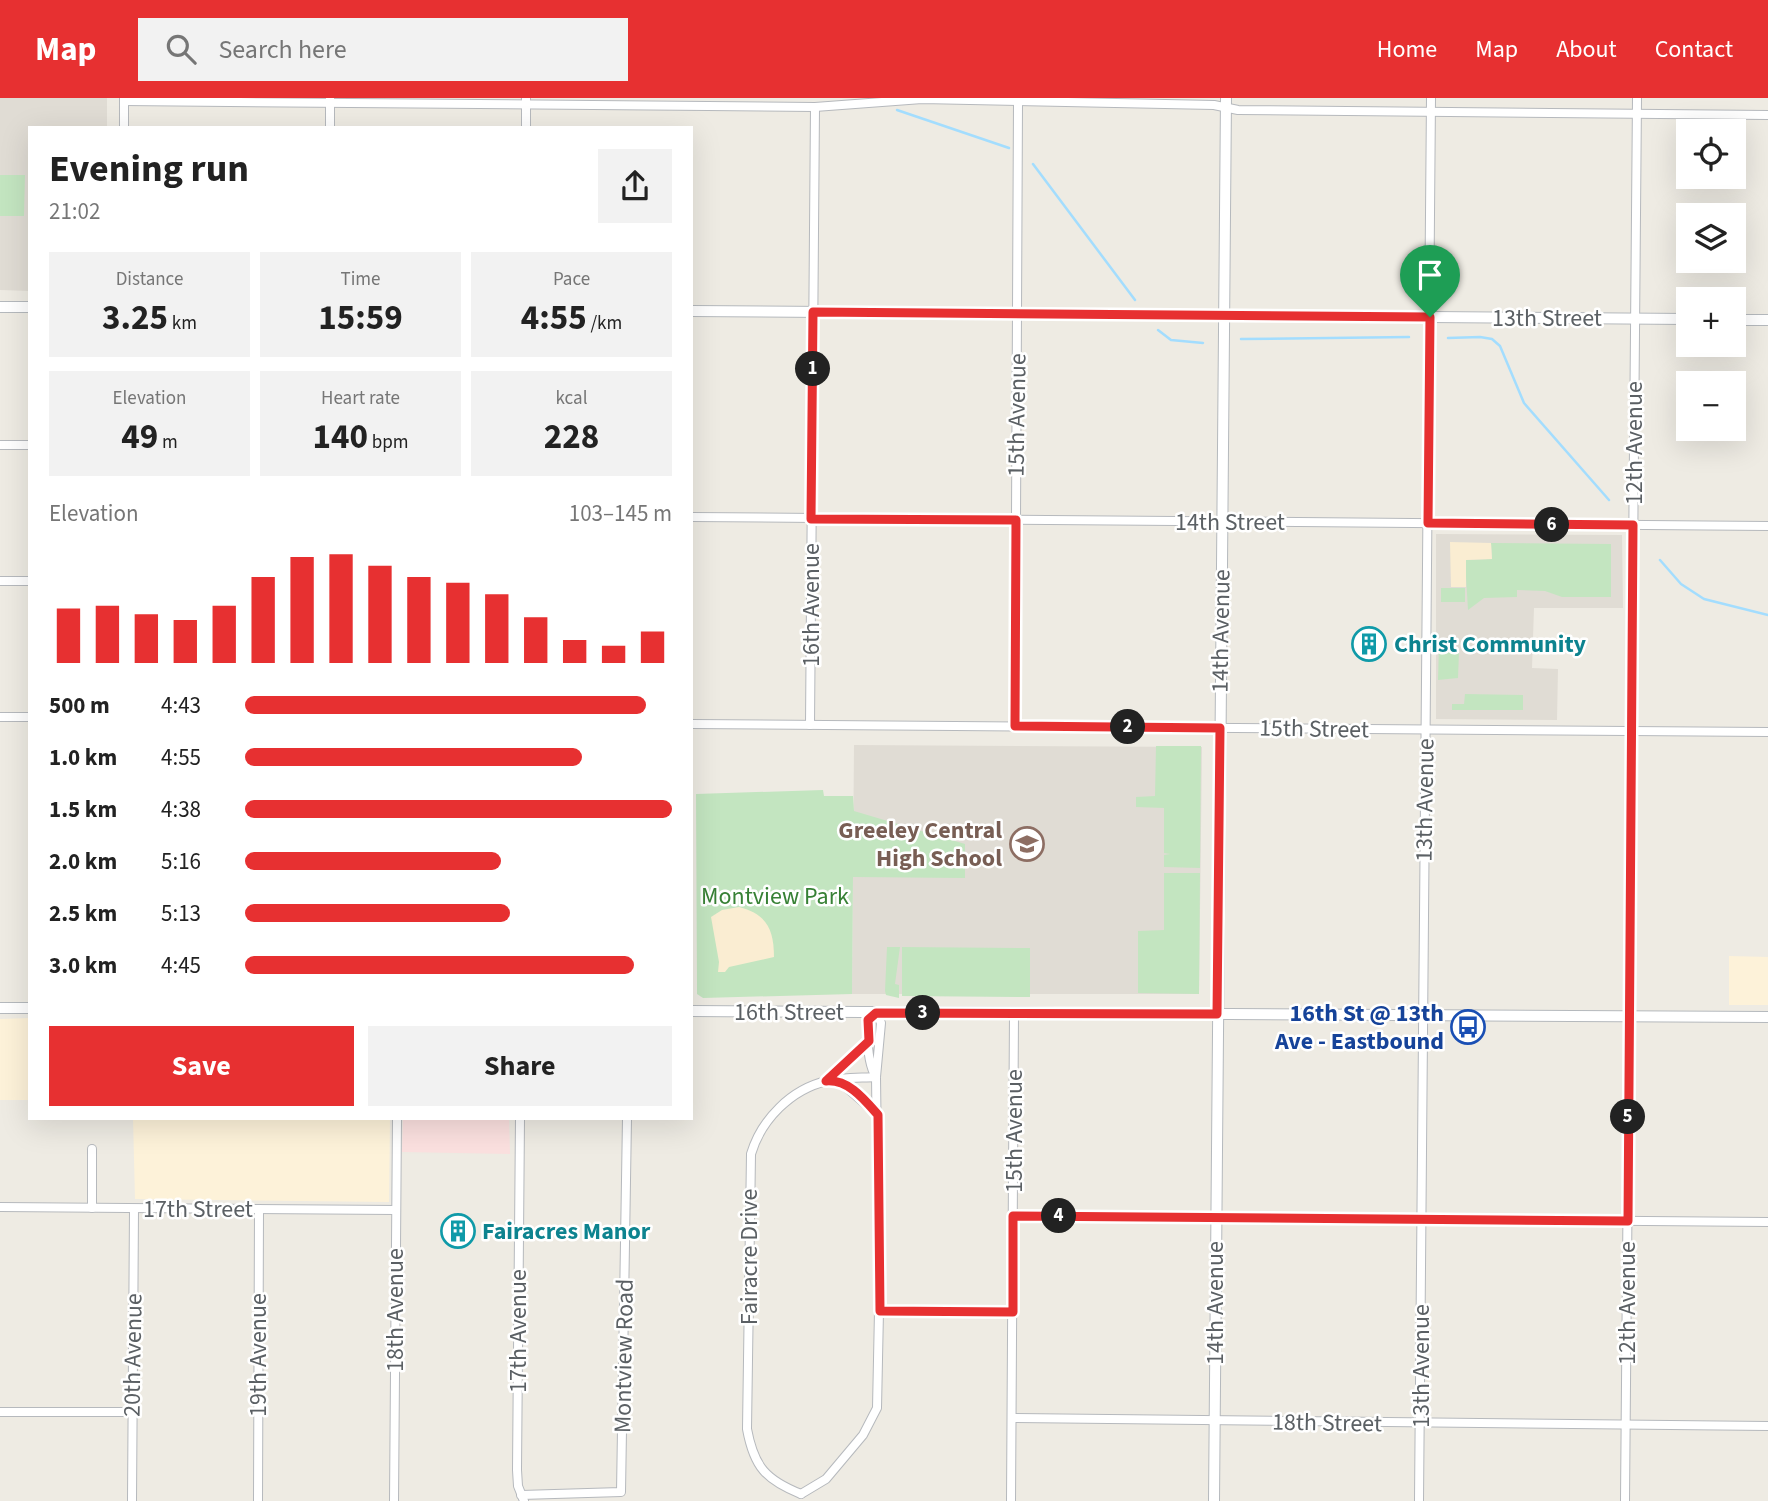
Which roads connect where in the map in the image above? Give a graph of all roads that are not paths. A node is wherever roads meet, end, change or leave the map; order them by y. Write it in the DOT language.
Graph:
graph roads {
  1 [pos="1432,98"];
  2 [pos="1637,98"];
  3 [pos="124,99"];
  4 [pos="330,100"];
  5 [pos="526,101"];
  6 [pos="1018,103"];
  7 [pos="1226,103"];
  8 [pos="815,107"];
  9 [pos="1431,112"];
  10 [pos="1637,114"];
  11 [pos="1768,115"];
  12 [pos="124,126"];
  13 [pos="330,126"];
  14 [pos="526,126"];
  15 [pos="0,307"];
  16 [pos="28,307"];
  17 [pos="693,311"];
  18 [pos="813,312"];
  19 [pos="1018,314"];
  20 [pos="1224,316"];
  21 [pos="1430,317"];
  22 [pos="1635,319"];
  23 [pos="1676,319"];
  24 [pos="1746,320"];
  25 [pos="1768,320"];
  26 [pos="0,445"];
  27 [pos="28,445"];
  28 [pos="693,517"];
  29 [pos="811,519"];
  30 [pos="1016,520"];
  31 [pos="1222,522"];
  32 [pos="1428,523"];
  33 [pos="1633,525"];
  34 [pos="1768,526"];
  35 [pos="0,581"];
  36 [pos="28,581"];
  37 [pos="0,717"];
  38 [pos="28,717"];
  39 [pos="693,724"];
  40 [pos="810,725"];
  41 [pos="1015,726"];
  42 [pos="1220,728"];
  43 [pos="1426,730"];
  44 [pos="1631,732"];
  45 [pos="1768,732"];
  46 [pos="0,1007"];
  47 [pos="28,1008"];
  48 [pos="693,1012"];
  49 [pos="876,1013"];
  50 [pos="1014,1013"];
  51 [pos="1217,1014"];
  52 [pos="1423,1016"];
  53 [pos="1629,1017"];
  54 [pos="1768,1017"];
  55 [pos="869,1041"];
  56 [pos="876,1077"];
  57 [pos="837,1080"];
  58 [pos="826,1081"];
  59 [pos="878,1115"];
  60 [pos="397,1120"];
  61 [pos="520,1120"];
  62 [pos="626,1120"];
  63 [pos="92,1149"];
  64 [pos="0,1208"];
  65 [pos="92,1208"];
  66 [pos="134,1209"];
  67 [pos="259,1209"];
  68 [pos="396,1210"];
  69 [pos="1013,1216"];
  70 [pos="1216,1218"];
  71 [pos="1422,1219"];
  72 [pos="1628,1221"];
  73 [pos="1768,1222"];
  74 [pos="880,1311"];
  75 [pos="1013,1312"];
  76 [pos="0,1412"];
  77 [pos="132,1412"];
  78 [pos="1012,1419"];
  79 [pos="1214,1421"];
  80 [pos="1420,1424"];
  81 [pos="1626,1426"];
  82 [pos="1768,1426"];
  83 [pos="522,1498"];
  84 [pos="801,1498"];
  85 [pos="132,1501"];
  86 [pos="258,1501"];
  87 [pos="394,1501"];
  88 [pos="1012,1501"];
  89 [pos="1214,1501"];
  90 [pos="1419,1501"];
  91 [pos="1625,1501"];
  1 -- 9 [label="street, 13th Avenue"];
  2 -- 10 [label="street, 12th Avenue"];
  3 -- 4 [label="street"];
  3 -- 12 [label="street"];
  4 -- 5 [label="street"];
  4 -- 13 [label="street"];
  5 -- 8 [label="street"];
  5 -- 14 [label="street"];
  6 -- 7 [label="street"];
  6 -- 8 [label="street"];
  6 -- 19 [label="street, 15th Avenue"];
  7 -- 9 [label="street"];
  7 -- 20 [label="street, 14th Avenue"];
  8 -- 18 [label="street, 16th Avenue"];
  9 -- 10 [label="street"];
  9 -- 21 [label="street, 13th Avenue"];
  10 -- 11 [label="street"];
  10 -- 22 [label="street, 12th Avenue"];
  15 -- 16 [label="street"];
  17 -- 18 [label="street, 13th Street"];
  18 -- 19 [label="street, 13th Street"];
  18 -- 29 [label="street, 16th Avenue"];
  19 -- 20 [label="street, 13th Street"];
  19 -- 30 [label="street, 15th Avenue"];
  20 -- 21 [label="street, 13th Street"];
  20 -- 31 [label="street, 14th Avenue"];
  21 -- 22 [label="street, 13th Street"];
  21 -- 32 [label="street, 13th Avenue"];
  22 -- 23 [label="street, 13th Street"];
  22 -- 33 [label="street, 12th Avenue"];
  24 -- 25 [label="street"];
  26 -- 27 [label="street"];
  28 -- 29 [label="street, 14th Street"];
  29 -- 30 [label="street, 14th Street"];
  29 -- 40 [label="street, 16th Avenue"];
  30 -- 31 [label="street, 14th Street"];
  30 -- 41 [label="street, 15th Avenue"];
  31 -- 32 [label="street, 14th Street"];
  31 -- 42 [label="street, 14th Avenue"];
  32 -- 33 [label="street, 14th Street"];
  32 -- 43 [label="street, 13th Avenue"];
  33 -- 34 [label="street, 14th Street"];
  33 -- 44 [label="street, 12th Avenue"];
  35 -- 36 [label="street"];
  37 -- 38 [label="street"];
  39 -- 40 [label="street, 15th Street"];
  40 -- 41 [label="street, 15th Street"];
  41 -- 42 [label="street, 15th Street"];
  42 -- 43 [label="street, 15th Street"];
  42 -- 51 [label="street, 14th Avenue"];
  43 -- 44 [label="street, 15th Street"];
  43 -- 52 [label="street, 13th Avenue"];
  44 -- 45 [label="street, 15th Street"];
  44 -- 53 [label="street, 12th Avenue"];
  46 -- 47 [label="street"];
  48 -- 49 [label="street, 16th Street"];
  49 -- 50 [label="street, 16th Street"];
  49 -- 55 [label="street"];
  49 -- 56 [label="street"];
  50 -- 51 [label="street, 16th Street"];
  50 -- 69 [label="street, 15th Avenue"];
  51 -- 52 [label="street, 16th Street"];
  51 -- 70 [label="street, 14th Avenue"];
  52 -- 53 [label="street, 16th Street"];
  52 -- 71 [label="street, 13th Avenue"];
  53 -- 54 [label="street, 16th Street"];
  53 -- 72 [label="street, 12th Avenue"];
  55 -- 56 [label="street"];
  55 -- 58 [label="street"];
  56 -- 57 [label="street, Fairacre Drive"];
  56 -- 59 [label="street"];
  57 -- 58 [label="street, Fairacre Drive"];
  57 -- 59 [label="street"];
  58 -- 84 [label="street, Fairacre Drive"];
  59 -- 74 [label="street"];
  60 -- 68 [label="street, 18th Avenue"];
  61 -- 83 [label="street, 17th Avenue"];
  62 -- 83 [label="street, Montview Road"];
  63 -- 65 [label="street"];
  64 -- 65 [label="street, 17th Street"];
  65 -- 66 [label="street, 17th Street"];
  66 -- 67 [label="street, 17th Street"];
  66 -- 77 [label="street, 20th Avenue"];
  67 -- 68 [label="street, 17th Street"];
  67 -- 86 [label="street, 19th Avenue"];
  68 -- 87 [label="street, 18th Avenue"];
  69 -- 70 [label="street"];
  69 -- 75 [label="street, 15th Avenue"];
  70 -- 71 [label="street"];
  70 -- 79 [label="street, 14th Avenue"];
  71 -- 72 [label="street"];
  71 -- 80 [label="street, 13th Avenue"];
  72 -- 73 [label="street"];
  72 -- 81 [label="street, 12th Avenue"];
  74 -- 75 [label="street"];
  74 -- 84 [label="street"];
  75 -- 78 [label="street, 15th Avenue"];
  76 -- 77 [label="street"];
  77 -- 85 [label="street, 20th Avenue"];
  78 -- 79 [label="street, 18th Street"];
  78 -- 88 [label="street, 15th Avenue"];
  79 -- 80 [label="street, 18th Street"];
  79 -- 89 [label="street, 14th Avenue"];
  80 -- 81 [label="street, 18th Street"];
  80 -- 90 [label="street, 13th Avenue"];
  81 -- 82 [label="street, 18th Street"];
  81 -- 91 [label="street, 12th Avenue"];
}
